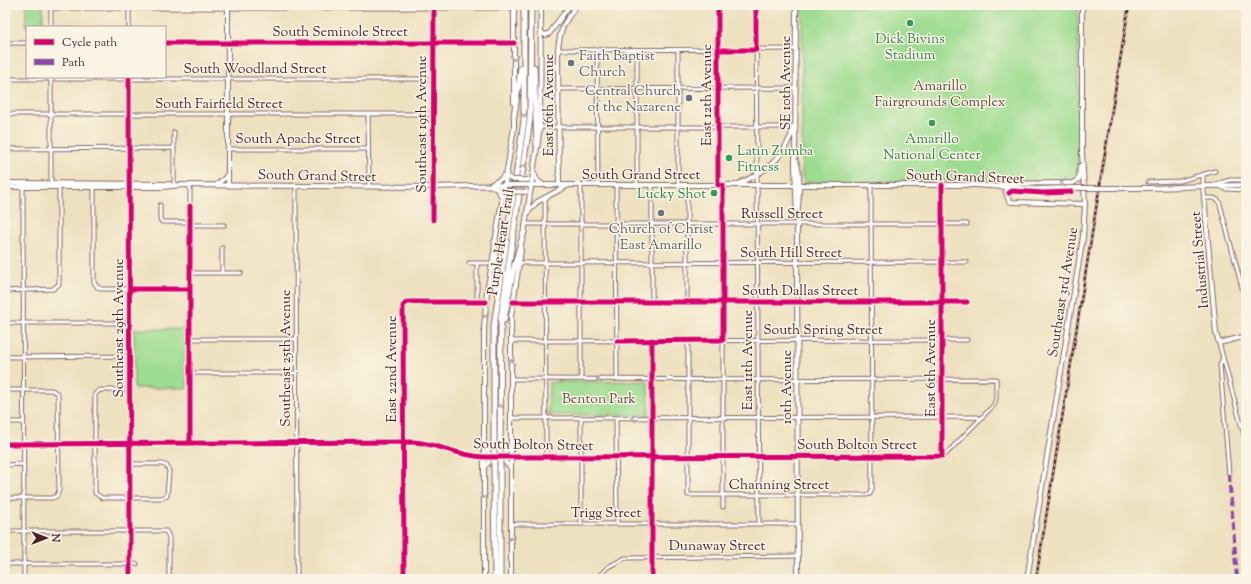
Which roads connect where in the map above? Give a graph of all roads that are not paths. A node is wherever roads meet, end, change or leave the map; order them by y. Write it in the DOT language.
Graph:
graph roads {
  1 [pos="524,5"];
  2 [pos="531,5"];
  3 [pos="541,5"];
  4 [pos="570,5"];
  5 [pos="577,5"];
  6 [pos="718,5"];
  7 [pos="756,5"];
  8 [pos="796,5"];
  9 [pos="1082,5"];
  10 [pos="51,6"];
  11 [pos="129,6"];
  12 [pos="228,6"];
  13 [pos="434,6"];
  14 [pos="514,6"];
  15 [pos="560,24"];
  16 [pos="51,26"];
  17 [pos="129,26"];
  18 [pos="541,32"];
  19 [pos="531,38"];
  20 [pos="5,43"];
  21 [pos="26,43"];
  22 [pos="166,43"];
  23 [pos="228,43"];
  24 [pos="433,43"];
  25 [pos="514,43"];
  26 [pos="524,46"];
  27 [pos="796,49"];
  28 [pos="558,50"];
  29 [pos="598,50"];
  30 [pos="637,50"];
  31 [pos="678,50"];
  32 [pos="718,50"];
  33 [pos="756,50"];
  34 [pos="51,78"];
  35 [pos="129,78"];
  36 [pos="228,78"];
  37 [pos="5,79"];
  38 [pos="433,79"];
  39 [pos="678,88"];
  40 [pos="756,88"];
  41 [pos="796,88"];
  42 [pos="558,89"];
  43 [pos="598,89"];
  44 [pos="637,89"];
  45 [pos="718,89"];
  46 [pos="5,114"];
  47 [pos="51,114"];
  48 [pos="129,114"];
  49 [pos="228,114"];
  50 [pos="368,114"];
  51 [pos="433,114"];
  52 [pos="514,116"];
  53 [pos="540,127"];
  54 [pos="558,127"];
  55 [pos="598,127"];
  56 [pos="637,127"];
  57 [pos="678,127"];
  58 [pos="718,127"];
  59 [pos="757,127"];
  60 [pos="795,127"];
  61 [pos="174,132"];
  62 [pos="796,142"];
  63 [pos="787,145"];
  64 [pos="538,146"];
  65 [pos="129,148"];
  66 [pos="174,148"];
  67 [pos="5,149"];
  68 [pos="52,149"];
  69 [pos="228,149"];
  70 [pos="368,149"];
  71 [pos="1082,158"];
  72 [pos="796,161"];
  73 [pos="534,170"];
  74 [pos="1214,171"];
  75 [pos="228,173"];
  76 [pos="506,173"];
  77 [pos="798,173"];
  78 [pos="1203,175"];
  79 [pos="757,176"];
  80 [pos="1246,180"];
  81 [pos="1148,182"];
  82 [pos="5,183"];
  83 [pos="529,184"];
  84 [pos="23,185"];
  85 [pos="51,185"];
  86 [pos="59,185"];
  87 [pos="94,185"];
  88 [pos="129,185"];
  89 [pos="174,185"];
  90 [pos="190,185"];
  91 [pos="216,185"];
  92 [pos="228,185"];
  93 [pos="505,185"];
  94 [pos="543,185"];
  95 [pos="559,185"];
  96 [pos="568,185"];
  97 [pos="581,185"];
  98 [pos="598,185"];
  99 [pos="616,185"];
  100 [pos="638,185"];
  101 [pos="652,185"];
  102 [pos="678,185"];
  103 [pos="687,185"];
  104 [pos="720,185"];
  105 [pos="735,185"];
  106 [pos="757,185"];
  107 [pos="797,185"];
  108 [pos="807,185"];
  109 [pos="871,185"];
  110 [pos="942,185"];
  111 [pos="1008,185"];
  112 [pos="1204,185"];
  113 [pos="1215,185"];
  114 [pos="1246,185"];
  115 [pos="296,186"];
  116 [pos="368,186"];
  117 [pos="490,186"];
  118 [pos="5,187"];
  119 [pos="432,187"];
  120 [pos="1246,190"];
  121 [pos="503,194"];
  122 [pos="545,197"];
  123 [pos="529,198"];
  124 [pos="1204,198"];
  125 [pos="502,200"];
  126 [pos="1084,204"];
  127 [pos="160,205"];
  128 [pos="527,214"];
  129 [pos="433,220"];
  130 [pos="190,224"];
  131 [pos="525,224"];
  132 [pos="545,224"];
  133 [pos="581,224"];
  134 [pos="616,224"];
  135 [pos="652,224"];
  136 [pos="687,224"];
  137 [pos="723,224"];
  138 [pos="758,224"];
  139 [pos="797,224"];
  140 [pos="871,224"];
  141 [pos="942,224"];
  142 [pos="967,224"];
  143 [pos="224,225"];
  144 [pos="524,232"];
  145 [pos="495,241"];
  146 [pos="222,248"];
  147 [pos="871,262"];
  148 [pos="942,262"];
  149 [pos="968,262"];
  150 [pos="468,263"];
  151 [pos="477,263"];
  152 [pos="492,263"];
  153 [pos="519,263"];
  154 [pos="545,263"];
  155 [pos="581,263"];
  156 [pos="617,263"];
  157 [pos="652,263"];
  158 [pos="687,263"];
  159 [pos="723,263"];
  160 [pos="758,263"];
  161 [pos="797,263"];
  162 [pos="190,273"];
  163 [pos="222,273"];
  164 [pos="241,273"];
  165 [pos="23,289"];
  166 [pos="130,289"];
  167 [pos="190,289"];
  168 [pos="5,291"];
  169 [pos="758,301"];
  170 [pos="942,301"];
  171 [pos="476,302"];
  172 [pos="486,302"];
  173 [pos="513,302"];
  174 [pos="546,302"];
  175 [pos="581,302"];
  176 [pos="616,302"];
  177 [pos="652,302"];
  178 [pos="687,302"];
  179 [pos="723,302"];
  180 [pos="797,302"];
  181 [pos="871,302"];
  182 [pos="967,302"];
  183 [pos="1246,302"];
  184 [pos="495,313"];
  185 [pos="5,323"];
  186 [pos="23,323"];
  187 [pos="130,323"];
  188 [pos="1246,336"];
  189 [pos="190,339"];
  190 [pos="296,339"];
  191 [pos="546,340"];
  192 [pos="581,340"];
  193 [pos="616,340"];
  194 [pos="652,340"];
  195 [pos="688,340"];
  196 [pos="723,340"];
  197 [pos="758,340"];
  198 [pos="797,340"];
  199 [pos="871,340"];
  200 [pos="942,340"];
  201 [pos="967,340"];
  202 [pos="511,341"];
  203 [pos="1219,344"];
  204 [pos="501,347"];
  205 [pos="130,356"];
  206 [pos="5,357"];
  207 [pos="23,357"];
  208 [pos="1223,357"];
  209 [pos="190,373"];
  210 [pos="297,373"];
  211 [pos="511,379"];
  212 [pos="546,379"];
  213 [pos="581,379"];
  214 [pos="617,379"];
  215 [pos="652,379"];
  216 [pos="687,379"];
  217 [pos="723,379"];
  218 [pos="758,379"];
  219 [pos="797,379"];
  220 [pos="871,379"];
  221 [pos="942,379"];
  222 [pos="5,390"];
  223 [pos="23,390"];
  224 [pos="130,390"];
  225 [pos="942,417"];
  226 [pos="511,418"];
  227 [pos="546,418"];
  228 [pos="581,418"];
  229 [pos="616,418"];
  230 [pos="652,418"];
  231 [pos="687,418"];
  232 [pos="723,418"];
  233 [pos="759,418"];
  234 [pos="797,418"];
  235 [pos="871,418"];
  236 [pos="981,419"];
  237 [pos="5,422"];
  238 [pos="23,422"];
  239 [pos="59,443"];
  240 [pos="130,443"];
  241 [pos="190,443"];
  242 [pos="296,443"];
  243 [pos="404,443"];
  244 [pos="1246,443"];
  245 [pos="5,444"];
  246 [pos="23,444"];
  247 [pos="94,444"];
  248 [pos="484,445"];
  249 [pos="511,445"];
  250 [pos="723,456"];
  251 [pos="758,456"];
  252 [pos="797,456"];
  253 [pos="871,456"];
  254 [pos="942,456"];
  255 [pos="484,457"];
  256 [pos="511,457"];
  257 [pos="546,457"];
  258 [pos="581,457"];
  259 [pos="616,457"];
  260 [pos="652,457"];
  261 [pos="687,457"];
  262 [pos="23,464"];
  263 [pos="130,464"];
  264 [pos="5,465"];
  265 [pos="484,468"];
  266 [pos="511,468"];
  267 [pos="1229,474"];
  268 [pos="723,495"];
  269 [pos="759,495"];
  270 [pos="797,495"];
  271 [pos="5,498"];
  272 [pos="24,498"];
  273 [pos="130,498"];
  274 [pos="723,506"];
  275 [pos="511,524"];
  276 [pos="581,524"];
  277 [pos="617,524"];
  278 [pos="652,524"];
  279 [pos="758,524"];
  280 [pos="797,524"];
  281 [pos="5,531"];
  282 [pos="24,531"];
  283 [pos="130,531"];
  284 [pos="652,556"];
  285 [pos="798,556"];
  286 [pos="5,564"];
  287 [pos="24,564"];
  288 [pos="130,564"];
  289 [pos="137,564"];
  290 [pos="24,579"];
  291 [pos="130,579"];
  292 [pos="169,579"];
  293 [pos="296,579"];
  294 [pos="404,579"];
  295 [pos="484,579"];
  296 [pos="493,579"];
  297 [pos="502,579"];
  298 [pos="511,579"];
  299 [pos="596,579"];
  300 [pos="652,579"];
  301 [pos="798,579"];
  302 [pos="1026,579"];
  1 -- 26 [label="highway, Purple Heart Trail"];
  2 -- 19 [label="highway, Purple Heart Trail"];
  3 -- 18 [label="main road"];
  4 -- 15 [label="main road"];
  5 -- 15 [label="main road"];
  6 -- 32 [label="street, East 12th Avenue"];
  7 -- 33 [label="street, East 11th Avenue"];
  8 -- 27 [label="main road, SE 10th Avenue"];
  9 -- 71 [label="main road, Southeast 3rd Avenue"];
  10 -- 11 [label="street"];
  10 -- 16 [label="street"];
  11 -- 12 [label="street"];
  11 -- 17 [label="street"];
  12 -- 13 [label="street"];
  12 -- 23 [label="main road"];
  13 -- 14 [label="street"];
  13 -- 24 [label="street, Southeast 19th Avenue"];
  14 -- 25 [label="main road"];
  15 -- 18 [label="main road"];
  15 -- 28 [label="main road, East 16th Avenue"];
  18 -- 53 [label="main road"];
  19 -- 64 [label="highway"];
  204 -- 19 [label="highway, Purple Heart Trail, one-way"];
  20 -- 21 [label="street"];
  22 -- 23 [label="street, South Seminole Street"];
  23 -- 24 [label="street, South Seminole Street"];
  23 -- 36 [label="main road"];
  24 -- 25 [label="street, South Seminole Street"];
  24 -- 38 [label="street, Southeast 19th Avenue"];
  25 -- 52 [label="main road, one-way"];
  26 -- 52 [label="highway"];
  26 -- 184 [label="highway, Purple Heart Trail, one-way"];
  27 -- 33 [label="street"];
  27 -- 41 [label="main road, SE 10th Avenue"];
  28 -- 29 [label="street"];
  28 -- 42 [label="main road, East 16th Avenue"];
  29 -- 30 [label="street"];
  29 -- 43 [label="street"];
  30 -- 31 [label="street"];
  30 -- 44 [label="street"];
  31 -- 32 [label="street"];
  31 -- 39 [label="street"];
  32 -- 33 [label="street"];
  32 -- 45 [label="street, East 12th Avenue"];
  33 -- 40 [label="street, East 11th Avenue"];
  34 -- 35 [label="street, South Woodland Street"];
  34 -- 37 [label="street, South Woodland Street"];
  34 -- 47 [label="street"];
  35 -- 36 [label="street, South Woodland Street"];
  35 -- 48 [label="street, Southeast 29th Avenue"];
  36 -- 38 [label="street, South Woodland Street"];
  36 -- 49 [label="main road"];
  38 -- 51 [label="street, Southeast 19th Avenue"];
  39 -- 44 [label="street"];
  39 -- 45 [label="street"];
  39 -- 57 [label="street"];
  40 -- 41 [label="street"];
  40 -- 45 [label="street"];
  40 -- 59 [label="street, East 11th Avenue"];
  41 -- 60 [label="main road, SE 10th Avenue"];
  42 -- 43 [label="street"];
  42 -- 54 [label="main road, East 16th Avenue"];
  43 -- 44 [label="street"];
  43 -- 55 [label="street"];
  44 -- 56 [label="street"];
  45 -- 58 [label="street, East 12th Avenue"];
  46 -- 47 [label="street, South Fairfield Street"];
  47 -- 48 [label="street, South Fairfield Street"];
  47 -- 68 [label="street"];
  48 -- 49 [label="street, South Fairfield Street"];
  48 -- 65 [label="street, Southeast 29th Avenue"];
  49 -- 50 [label="street, South Fairfield Street"];
  49 -- 69 [label="main road"];
  50 -- 51 [label="street, South Fairfield Street"];
  50 -- 70 [label="street"];
  51 -- 119 [label="street, Southeast 19th Avenue"];
  52 -- 76 [label="main road"];
  53 -- 54 [label="street"];
  53 -- 64 [label="main road"];
  54 -- 55 [label="street"];
  54 -- 95 [label="main road, East 16th Avenue"];
  55 -- 56 [label="street"];
  55 -- 98 [label="street"];
  56 -- 57 [label="street"];
  56 -- 100 [label="street"];
  57 -- 58 [label="street"];
  57 -- 102 [label="street"];
  58 -- 59 [label="street"];
  58 -- 104 [label="street, East 12th Avenue"];
  59 -- 60 [label="street"];
  59 -- 79 [label="street, East 11th Avenue"];
  60 -- 62 [label="main road, SE 10th Avenue"];
  60 -- 63 [label="main road"];
  61 -- 66 [label="street"];
  62 -- 63 [label="main road"];
  62 -- 72 [label="main road, SE 10th Avenue"];
  63 -- 79 [label="main road"];
  64 -- 73 [label="main road"];
  65 -- 66 [label="street"];
  65 -- 68 [label="street"];
  65 -- 88 [label="street, Southeast 29th Avenue"];
  66 -- 89 [label="street"];
  67 -- 68 [label="street"];
  68 -- 85 [label="street"];
  69 -- 70 [label="street, South Apache Street"];
  69 -- 75 [label="main road"];
  70 -- 116 [label="street"];
  71 -- 111 [label="main road, one-way"];
  71 -- 126 [label="main road, Southeast 3rd Avenue"];
  72 -- 77 [label="main road, 10th Avenue"];
  72 -- 107 [label="main road, 10th Avenue"];
  73 -- 83 [label="main road"];
  73 -- 94 [label="main road"];
  74 -- 78 [label="street"];
  75 -- 91 [label="main road"];
  75 -- 92 [label="main road"];
  76 -- 83 [label="main road, bridge"];
  76 -- 93 [label="main road"];
  76 -- 117 [label="main road"];
  77 -- 107 [label="main road, 10th Avenue"];
  77 -- 108 [label="main road"];
  78 -- 81 [label="street"];
  78 -- 112 [label="street, Industrial Street"];
  79 -- 105 [label="main road"];
  79 -- 106 [label="street, East 11th Avenue"];
  80 -- 113 [label="street"];
  82 -- 84 [label="main road, South Grand Street"];
  83 -- 93 [label="main road, South Grand Street, bridge"];
  83 -- 94 [label="main road, South Grand Street"];
  83 -- 123 [label="main road"];
  84 -- 85 [label="main road, South Grand Street"];
  84 -- 118 [label="main road, South Grand Street"];
  84 -- 165 [label="street"];
  85 -- 86 [label="main road, South Grand Street"];
  86 -- 87 [label="main road, South Grand Street"];
  86 -- 165 [label="street"];
  87 -- 88 [label="main road, South Grand Street"];
  87 -- 166 [label="street"];
  88 -- 89 [label="main road, South Grand Street"];
  88 -- 166 [label="street, Southeast 29th Avenue"];
  89 -- 90 [label="main road, South Grand Street"];
  90 -- 91 [label="main road, South Grand Street"];
  90 -- 130 [label="street"];
  91 -- 92 [label="main road, South Grand Street"];
  92 -- 115 [label="main road, South Grand Street"];
  93 -- 117 [label="main road, South Grand Street"];
  93 -- 121 [label="main road"];
  94 -- 95 [label="main road, South Grand Street"];
  95 -- 96 [label="main road, South Grand Street"];
  96 -- 97 [label="main road, South Grand Street"];
  96 -- 122 [label="main road"];
  97 -- 98 [label="main road, South Grand Street"];
  97 -- 133 [label="street"];
  98 -- 99 [label="main road, South Grand Street"];
  99 -- 100 [label="main road, South Grand Street"];
  99 -- 134 [label="street"];
  100 -- 101 [label="main road, South Grand Street"];
  101 -- 102 [label="main road, South Grand Street"];
  101 -- 135 [label="street"];
  102 -- 103 [label="main road, South Grand Street"];
  103 -- 104 [label="main road, South Grand Street"];
  103 -- 136 [label="street"];
  104 -- 105 [label="main road, South Grand Street"];
  104 -- 137 [label="street, East 12th Avenue"];
  105 -- 106 [label="main road, South Grand Street"];
  106 -- 107 [label="main road, South Grand Street"];
  106 -- 138 [label="street, East 11th Avenue"];
  107 -- 108 [label="main road, South Grand Street"];
  107 -- 139 [label="main road, 10th Avenue"];
  108 -- 109 [label="main road, South Grand Street"];
  109 -- 110 [label="main road, South Grand Street"];
  109 -- 140 [label="street"];
  110 -- 111 [label="main road, South Grand Street"];
  110 -- 141 [label="street, East 6th Avenue"];
  111 -- 112 [label="main road, South Grand Street, bridge"];
  111 -- 126 [label="main road"];
  112 -- 113 [label="main road, South Grand Street"];
  112 -- 124 [label="main road, Industrial Street"];
  113 -- 114 [label="main road, South Grand Street"];
  113 -- 120 [label="street"];
  115 -- 116 [label="main road, South Grand Street"];
  115 -- 190 [label="street, Southeast 25th Avenue"];
  116 -- 119 [label="main road, South Grand Street"];
  117 -- 119 [label="main road, South Grand Street"];
  117 -- 125 [label="main road"];
  119 -- 129 [label="street, Southeast 19th Avenue"];
  121 -- 123 [label="main road, bridge"];
  121 -- 125 [label="main road"];
  122 -- 128 [label="main road"];
  122 -- 132 [label="street"];
  123 -- 128 [label="main road"];
  124 -- 183 [label="street"];
  124 -- 203 [label="main road, Industrial Street"];
  125 -- 145 [label="main road"];
  126 -- 302 [label="main road, Southeast 3rd Avenue"];
  127 -- 130 [label="street"];
  128 -- 131 [label="main road"];
  130 -- 143 [label="street"];
  130 -- 162 [label="street"];
  131 -- 132 [label="street, Russell Street"];
  131 -- 144 [label="main road"];
  132 -- 133 [label="street, Russell Street"];
  132 -- 154 [label="street"];
  133 -- 134 [label="street, Russell Street"];
  133 -- 155 [label="street"];
  134 -- 135 [label="street, Russell Street"];
  134 -- 156 [label="street"];
  135 -- 136 [label="street, Russell Street"];
  135 -- 157 [label="street"];
  136 -- 137 [label="street, Russell Street"];
  136 -- 158 [label="street"];
  137 -- 138 [label="street, Russell Street"];
  137 -- 159 [label="street, East 12th Avenue"];
  138 -- 139 [label="street, Russell Street"];
  138 -- 160 [label="street, East 11th Avenue"];
  139 -- 140 [label="street, Russell Street"];
  139 -- 161 [label="main road, 10th Avenue"];
  140 -- 141 [label="street, Russell Street"];
  140 -- 147 [label="street"];
  141 -- 142 [label="street, Russell Street"];
  141 -- 148 [label="street, East 6th Avenue"];
  144 -- 153 [label="main road"];
  144 -- 204 [label="highway"];
  145 -- 152 [label="main road"];
  145 -- 184 [label="highway"];
  146 -- 163 [label="street"];
  147 -- 148 [label="street, South Hill Street"];
  147 -- 161 [label="street, South Hill Street"];
  147 -- 181 [label="street"];
  148 -- 149 [label="street, South Hill Street"];
  148 -- 170 [label="street, East 6th Avenue"];
  150 -- 151 [label="street"];
  151 -- 152 [label="street"];
  151 -- 171 [label="street"];
  152 -- 172 [label="main road"];
  153 -- 154 [label="street, South Hill Street"];
  153 -- 173 [label="main road"];
  154 -- 155 [label="street, South Hill Street"];
  154 -- 174 [label="street"];
  155 -- 156 [label="street, South Hill Street"];
  155 -- 175 [label="street"];
  156 -- 157 [label="street, South Hill Street"];
  156 -- 176 [label="street"];
  157 -- 158 [label="street, South Hill Street"];
  157 -- 177 [label="street"];
  158 -- 159 [label="street, South Hill Street"];
  158 -- 178 [label="street"];
  159 -- 160 [label="street, South Hill Street"];
  159 -- 179 [label="street, East 12th Avenue"];
  160 -- 161 [label="street, South Hill Street"];
  160 -- 169 [label="street, East 11th Avenue"];
  161 -- 180 [label="main road, 10th Avenue"];
  162 -- 163 [label="street"];
  162 -- 167 [label="street"];
  163 -- 164 [label="street"];
  165 -- 168 [label="street"];
  165 -- 186 [label="street"];
  166 -- 167 [label="street"];
  166 -- 187 [label="street, Southeast 29th Avenue"];
  167 -- 189 [label="street"];
  169 -- 179 [label="street, South Dallas Street"];
  169 -- 180 [label="street, South Dallas Street"];
  169 -- 197 [label="street, East 11th Avenue"];
  170 -- 181 [label="street, South Dallas Street"];
  170 -- 182 [label="street, South Dallas Street"];
  170 -- 200 [label="street, East 6th Avenue"];
  171 -- 172 [label="street"];
  171 -- 243 [label="street, East 22nd Avenue"];
  172 -- 248 [label="main road, one-way"];
  173 -- 174 [label="street, South Dallas Street"];
  173 -- 202 [label="main road"];
  174 -- 175 [label="street, South Dallas Street"];
  174 -- 191 [label="street"];
  175 -- 176 [label="street, South Dallas Street"];
  175 -- 192 [label="street"];
  176 -- 177 [label="street, South Dallas Street"];
  176 -- 193 [label="street"];
  177 -- 178 [label="street, South Dallas Street"];
  178 -- 179 [label="street, South Dallas Street"];
  179 -- 196 [label="street, East 12th Avenue"];
  180 -- 181 [label="street, South Dallas Street"];
  180 -- 198 [label="main road, 10th Avenue"];
  181 -- 199 [label="street"];
  184 -- 296 [label="highway, Purple Heart Trail, bridge"];
  185 -- 186 [label="street"];
  186 -- 187 [label="street"];
  186 -- 207 [label="street"];
  187 -- 205 [label="street, Southeast 29th Avenue"];
  188 -- 203 [label="main road"];
  189 -- 190 [label="street"];
  189 -- 209 [label="street"];
  190 -- 210 [label="street, Southeast 25th Avenue"];
  191 -- 192 [label="street, South Spring Street"];
  191 -- 202 [label="street, South Spring Street"];
  191 -- 212 [label="street"];
  192 -- 193 [label="street, South Spring Street"];
  192 -- 213 [label="street"];
  193 -- 194 [label="street, South Spring Street"];
  193 -- 214 [label="street"];
  194 -- 195 [label="street, South Spring Street"];
  194 -- 215 [label="street"];
  195 -- 196 [label="street, South Spring Street"];
  195 -- 216 [label="street"];
  196 -- 197 [label="street, South Spring Street"];
  196 -- 217 [label="street, East 12th Avenue"];
  197 -- 198 [label="street, South Spring Street"];
  197 -- 218 [label="street, East 11th Avenue"];
  198 -- 199 [label="street, South Spring Street"];
  198 -- 219 [label="main road, 10th Avenue"];
  199 -- 200 [label="street, South Spring Street"];
  199 -- 220 [label="street"];
  200 -- 201 [label="street, South Spring Street"];
  200 -- 221 [label="street, East 6th Avenue"];
  211 -- 202 [label="main road, one-way"];
  203 -- 208 [label="street"];
  297 -- 204 [label="highway, Purple Heart Trail, one-way, bridge"];
  205 -- 207 [label="street"];
  205 -- 224 [label="street, Southeast 29th Avenue"];
  206 -- 207 [label="street"];
  207 -- 223 [label="street"];
  208 -- 244 [label="street"];
  208 -- 267 [label="street"];
  209 -- 210 [label="street"];
  209 -- 241 [label="street"];
  210 -- 242 [label="street, Southeast 25th Avenue"];
  211 -- 212 [label="street"];
  211 -- 226 [label="main road"];
  212 -- 213 [label="street"];
  212 -- 227 [label="street"];
  214 -- 213 [label="street, one-way"];
  214 -- 215 [label="street"];
  215 -- 216 [label="street"];
  215 -- 230 [label="street"];
  216 -- 217 [label="street"];
  216 -- 231 [label="street"];
  217 -- 218 [label="street"];
  217 -- 232 [label="street, East 12th Avenue"];
  218 -- 219 [label="street"];
  218 -- 233 [label="street, East 11th Avenue"];
  219 -- 220 [label="street"];
  219 -- 234 [label="main road, 10th Avenue"];
  220 -- 221 [label="street"];
  220 -- 235 [label="street"];
  221 -- 225 [label="street, East 6th Avenue"];
  221 -- 236 [label="street"];
  222 -- 223 [label="street"];
  223 -- 238 [label="street"];
  223 -- 239 [label="street"];
  224 -- 240 [label="street, Southeast 29th Avenue"];
  224 -- 247 [label="street"];
  225 -- 235 [label="street"];
  225 -- 236 [label="street"];
  225 -- 254 [label="street, East 6th Avenue"];
  226 -- 227 [label="street"];
  226 -- 249 [label="main road"];
  227 -- 228 [label="street"];
  227 -- 257 [label="street"];
  228 -- 229 [label="street"];
  228 -- 258 [label="street"];
  230 -- 229 [label="street, one-way"];
  229 -- 259 [label="street"];
  230 -- 231 [label="street"];
  230 -- 260 [label="street"];
  231 -- 232 [label="street"];
  231 -- 261 [label="street"];
  232 -- 233 [label="street"];
  232 -- 250 [label="street, East 12th Avenue"];
  233 -- 234 [label="street"];
  233 -- 251 [label="street, East 11th Avenue"];
  234 -- 235 [label="street"];
  234 -- 252 [label="main road, 10th Avenue"];
  235 -- 253 [label="street"];
  236 -- 254 [label="street"];
  237 -- 238 [label="street"];
  238 -- 246 [label="street"];
  239 -- 246 [label="street, South Bolton Street"];
  239 -- 247 [label="street, South Bolton Street"];
  239 -- 272 [label="street"];
  240 -- 241 [label="street, South Bolton Street"];
  240 -- 247 [label="street, South Bolton Street"];
  240 -- 263 [label="street, Southeast 29th Avenue"];
  241 -- 242 [label="street, South Bolton Street"];
  242 -- 243 [label="street, South Bolton Street"];
  242 -- 293 [label="street, Southeast 25th Avenue"];
  243 -- 255 [label="street, South Bolton Street"];
  243 -- 294 [label="street, East 22nd Avenue"];
  245 -- 246 [label="street, South Bolton Street"];
  246 -- 262 [label="street"];
  247 -- 273 [label="street"];
  248 -- 249 [label="main road"];
  248 -- 255 [label="main road"];
  249 -- 256 [label="main road"];
  250 -- 251 [label="main road, South Bolton Street"];
  250 -- 261 [label="main road, South Bolton Street"];
  250 -- 268 [label="street, East 12th Avenue"];
  251 -- 252 [label="main road, South Bolton Street"];
  251 -- 269 [label="street, East 11th Avenue"];
  252 -- 253 [label="main road, South Bolton Street"];
  252 -- 270 [label="main road, 10th Avenue"];
  253 -- 254 [label="main road, South Bolton Street"];
  253 -- 270 [label="street, Channing Street"];
  255 -- 256 [label="main road, South Bolton Street"];
  255 -- 265 [label="main road"];
  256 -- 257 [label="main road, South Bolton Street"];
  256 -- 266 [label="main road"];
  257 -- 258 [label="main road, South Bolton Street"];
  258 -- 259 [label="main road, South Bolton Street"];
  258 -- 276 [label="street"];
  259 -- 260 [label="main road, South Bolton Street"];
  259 -- 277 [label="street"];
  260 -- 261 [label="main road, South Bolton Street"];
  260 -- 278 [label="street"];
  261 -- 268 [label="street, Channing Street"];
  262 -- 264 [label="street"];
  262 -- 272 [label="street"];
  263 -- 273 [label="street, Southeast 29th Avenue"];
  263 -- 273 [label="street"];
  265 -- 266 [label="main road"];
  265 -- 295 [label="main road, one-way"];
  266 -- 275 [label="main road"];
  268 -- 269 [label="street, Channing Street"];
  268 -- 274 [label="street, East 12th Avenue"];
  269 -- 270 [label="street, Channing Street"];
  269 -- 279 [label="street, East 11th Avenue"];
  270 -- 280 [label="main road, 10th Avenue"];
  271 -- 272 [label="street"];
  272 -- 282 [label="street"];
  273 -- 283 [label="street, Southeast 29th Avenue"];
  275 -- 276 [label="street, Trigg Street"];
  298 -- 275 [label="main road, one-way"];
  276 -- 277 [label="street, Trigg Street"];
  277 -- 278 [label="street, Trigg Street"];
  278 -- 279 [label="street, Trigg Street"];
  278 -- 284 [label="street"];
  279 -- 280 [label="street, Trigg Street"];
  280 -- 285 [label="main road, 10th Avenue"];
  281 -- 282 [label="street"];
  282 -- 283 [label="street"];
  282 -- 287 [label="street"];
  283 -- 288 [label="street, Southeast 29th Avenue"];
  283 -- 292 [label="street"];
  284 -- 285 [label="street, Dunaway Street"];
  284 -- 299 [label="street, Dunaway Street"];
  284 -- 300 [label="street"];
  285 -- 301 [label="main road, 10th Avenue"];
  286 -- 287 [label="street"];
  287 -- 288 [label="street"];
  287 -- 290 [label="street"];
  288 -- 289 [label="street"];
  288 -- 291 [label="street, Southeast 29th Avenue"];
}
